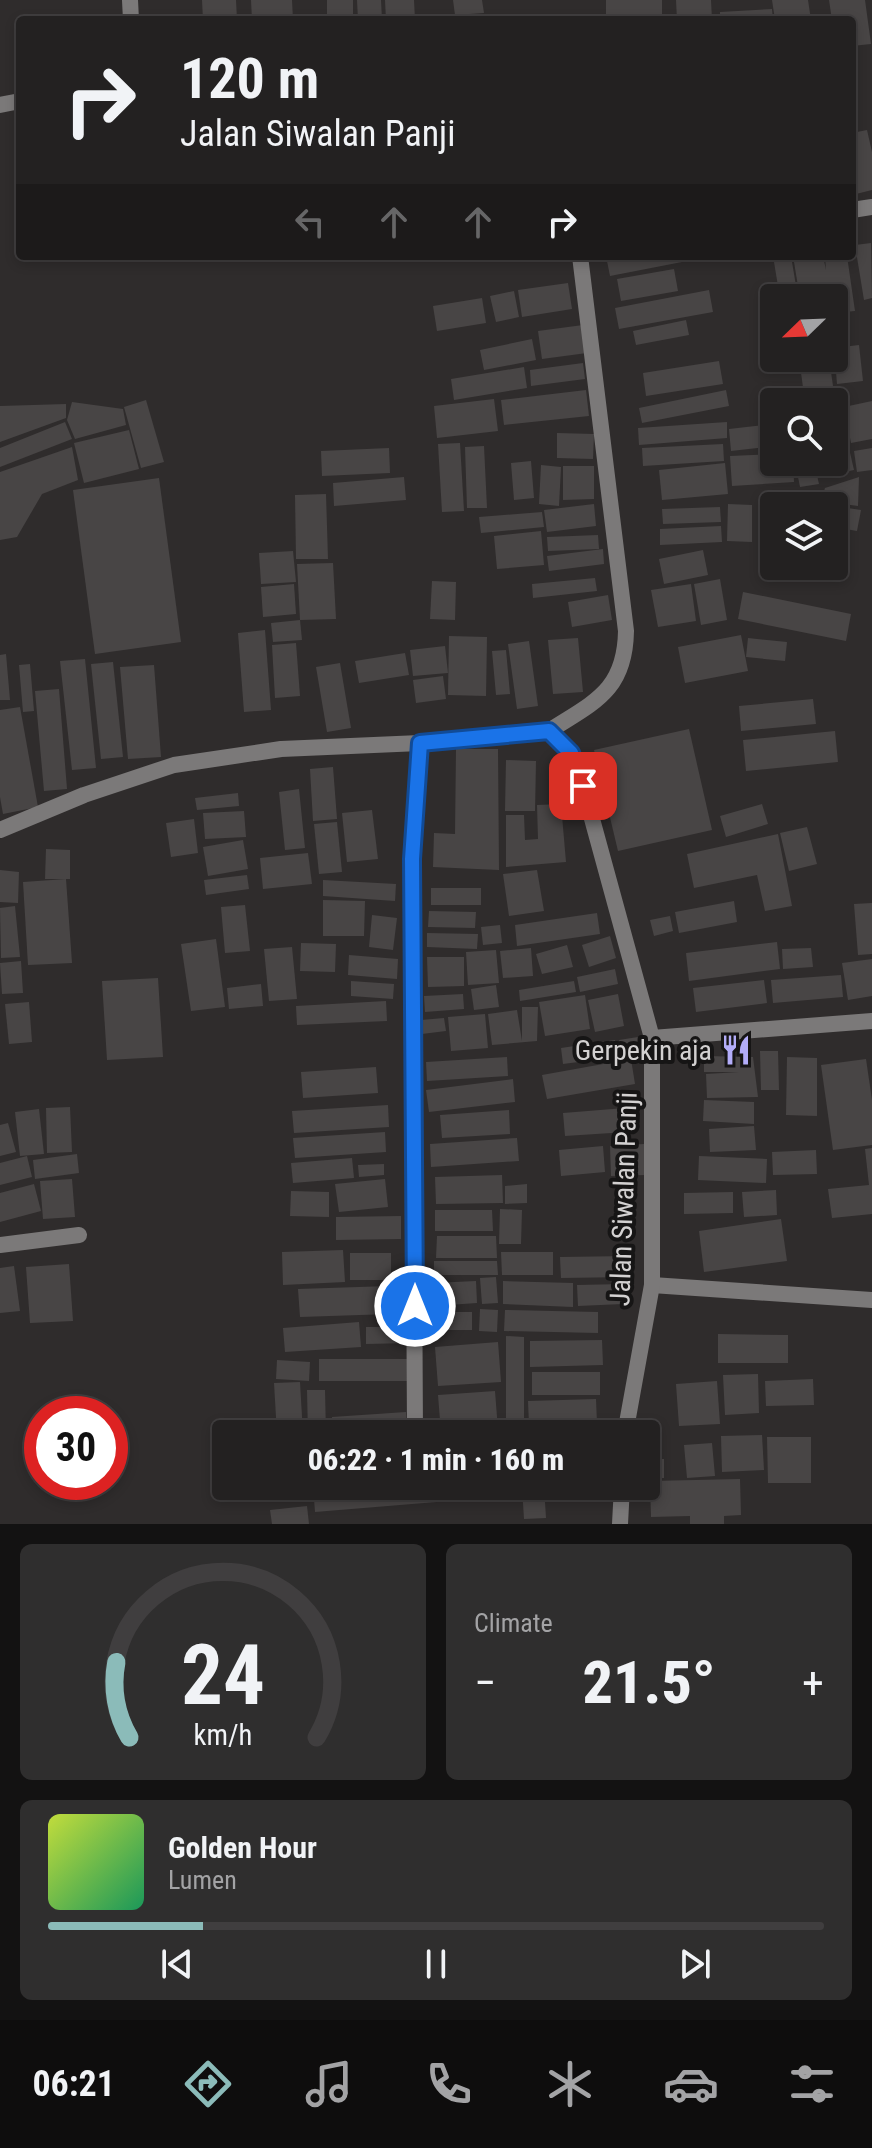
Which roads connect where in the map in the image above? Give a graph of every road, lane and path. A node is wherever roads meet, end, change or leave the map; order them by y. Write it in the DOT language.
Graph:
graph roads {
  1 [pos="580,260"];
  2 [pos="549,731"];
  3 [pos="420,743"];
  4 [pos="0,830"];
  5 [pos="872,1021"];
  6 [pos="652,1038"];
  7 [pos="79,1235"];
  8 [pos="0,1245"];
  9 [pos="652,1285"];
  10 [pos="872,1300"];
  11 [pos="415,1420"];
  12 [pos="627,1420"];
  13 [pos="621,1500"];
  14 [pos="620,1524"];
  1 -- 2 [label="street"];
  2 -- 3 [label="street"];
  2 -- 6 [label="street, Jalan Siwalan Panji"];
  3 -- 4 [label="street"];
  3 -- 11 [label="street"];
  5 -- 6 [label="street"];
  6 -- 9 [label="street, Jalan Siwalan Panji"];
  7 -- 8 [label="street"];
  9 -- 10 [label="street"];
  9 -- 12 [label="street, Jalan Siwalan Panji"];
  13 -- 14 [label="street"];
}
